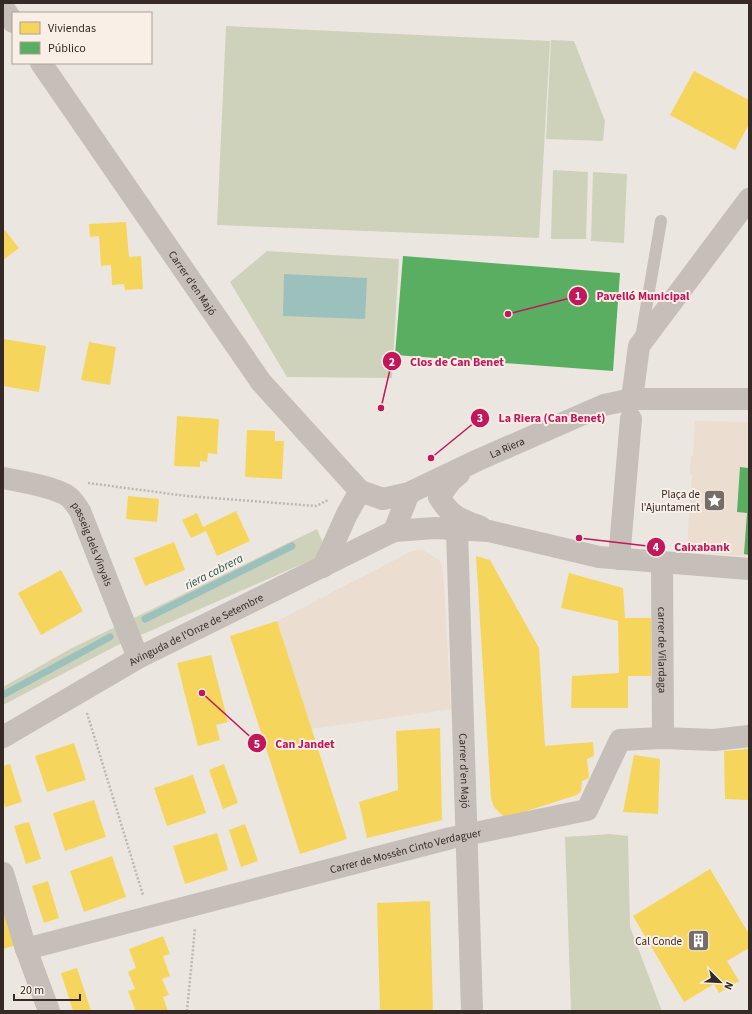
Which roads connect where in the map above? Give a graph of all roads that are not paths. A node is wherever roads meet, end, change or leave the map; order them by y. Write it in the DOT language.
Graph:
graph roads {
  1 [pos="3,7"];
  2 [pos="12,20"];
  3 [pos="42,64"];
  4 [pos="749,199"];
  5 [pos="661,221"];
  6 [pos="639,346"];
  7 [pos="749,399"];
  8 [pos="632,409"];
  9 [pos="478,460"];
  10 [pos="3,478"];
  11 [pos="357,487"];
  12 [pos="409,493"];
  13 [pos="347,514"];
  14 [pos="457,530"];
  15 [pos="394,531"];
  16 [pos="489,531"];
  17 [pos="362,546"];
  18 [pos="619,559"];
  19 [pos="662,563"];
  20 [pos="323,567"];
  21 [pos="749,569"];
  22 [pos="135,650"];
  23 [pos="749,736"];
  24 [pos="3,737"];
  25 [pos="663,738"];
  26 [pos="466,835"];
  27 [pos="3,873"];
  28 [pos="26,949"];
  29 [pos="49,1011"];
  30 [pos="472,1011"];
  1 -- 2 [label="street"];
  3 -- 11 [label="street, Carrer d'en Majó"];
  4 -- 6 [label="street"];
  5 -- 6 [label="lane"];
  6 -- 8 [label="street"];
  7 -- 8 [label="street, La Riera"];
  8 -- 9 [label="street, La Riera"];
  8 -- 18 [label="street"];
  9 -- 12 [label="street, La Riera"];
  9 -- 16 [label="street"];
  10 -- 22 [label="street, passeig dels Vinyals"];
  11 -- 12 [label="street, La Riera"];
  11 -- 13 [label="street"];
  12 -- 15 [label="street"];
  13 -- 17 [label="street"];
  13 -- 20 [label="street"];
  14 -- 15 [label="street"];
  14 -- 16 [label="street"];
  14 -- 26 [label="street, Carrer d'en Majó"];
  15 -- 17 [label="street, Avinguda de l'Onze de Setembre"];
  16 -- 18 [label="street"];
  17 -- 20 [label="street, Avinguda de l'Onze de Setembre"];
  18 -- 19 [label="street"];
  19 -- 21 [label="street"];
  19 -- 25 [label="street, carrer de Vilardaga"];
  20 -- 22 [label="street, Avinguda de l'Onze de Setembre"];
  22 -- 24 [label="street, Avinguda de l'Onze de Setembre"];
  23 -- 25 [label="street, Carrer de Mossèn Cinto Verdaguer"];
  25 -- 26 [label="street, Carrer de Mossèn Cinto Verdaguer"];
  26 -- 28 [label="street, Carrer de Mossèn Cinto Verdaguer"];
  26 -- 30 [label="street, Carrer d'en Majó"];
  27 -- 28 [label="street"];
  28 -- 29 [label="street"];
}
